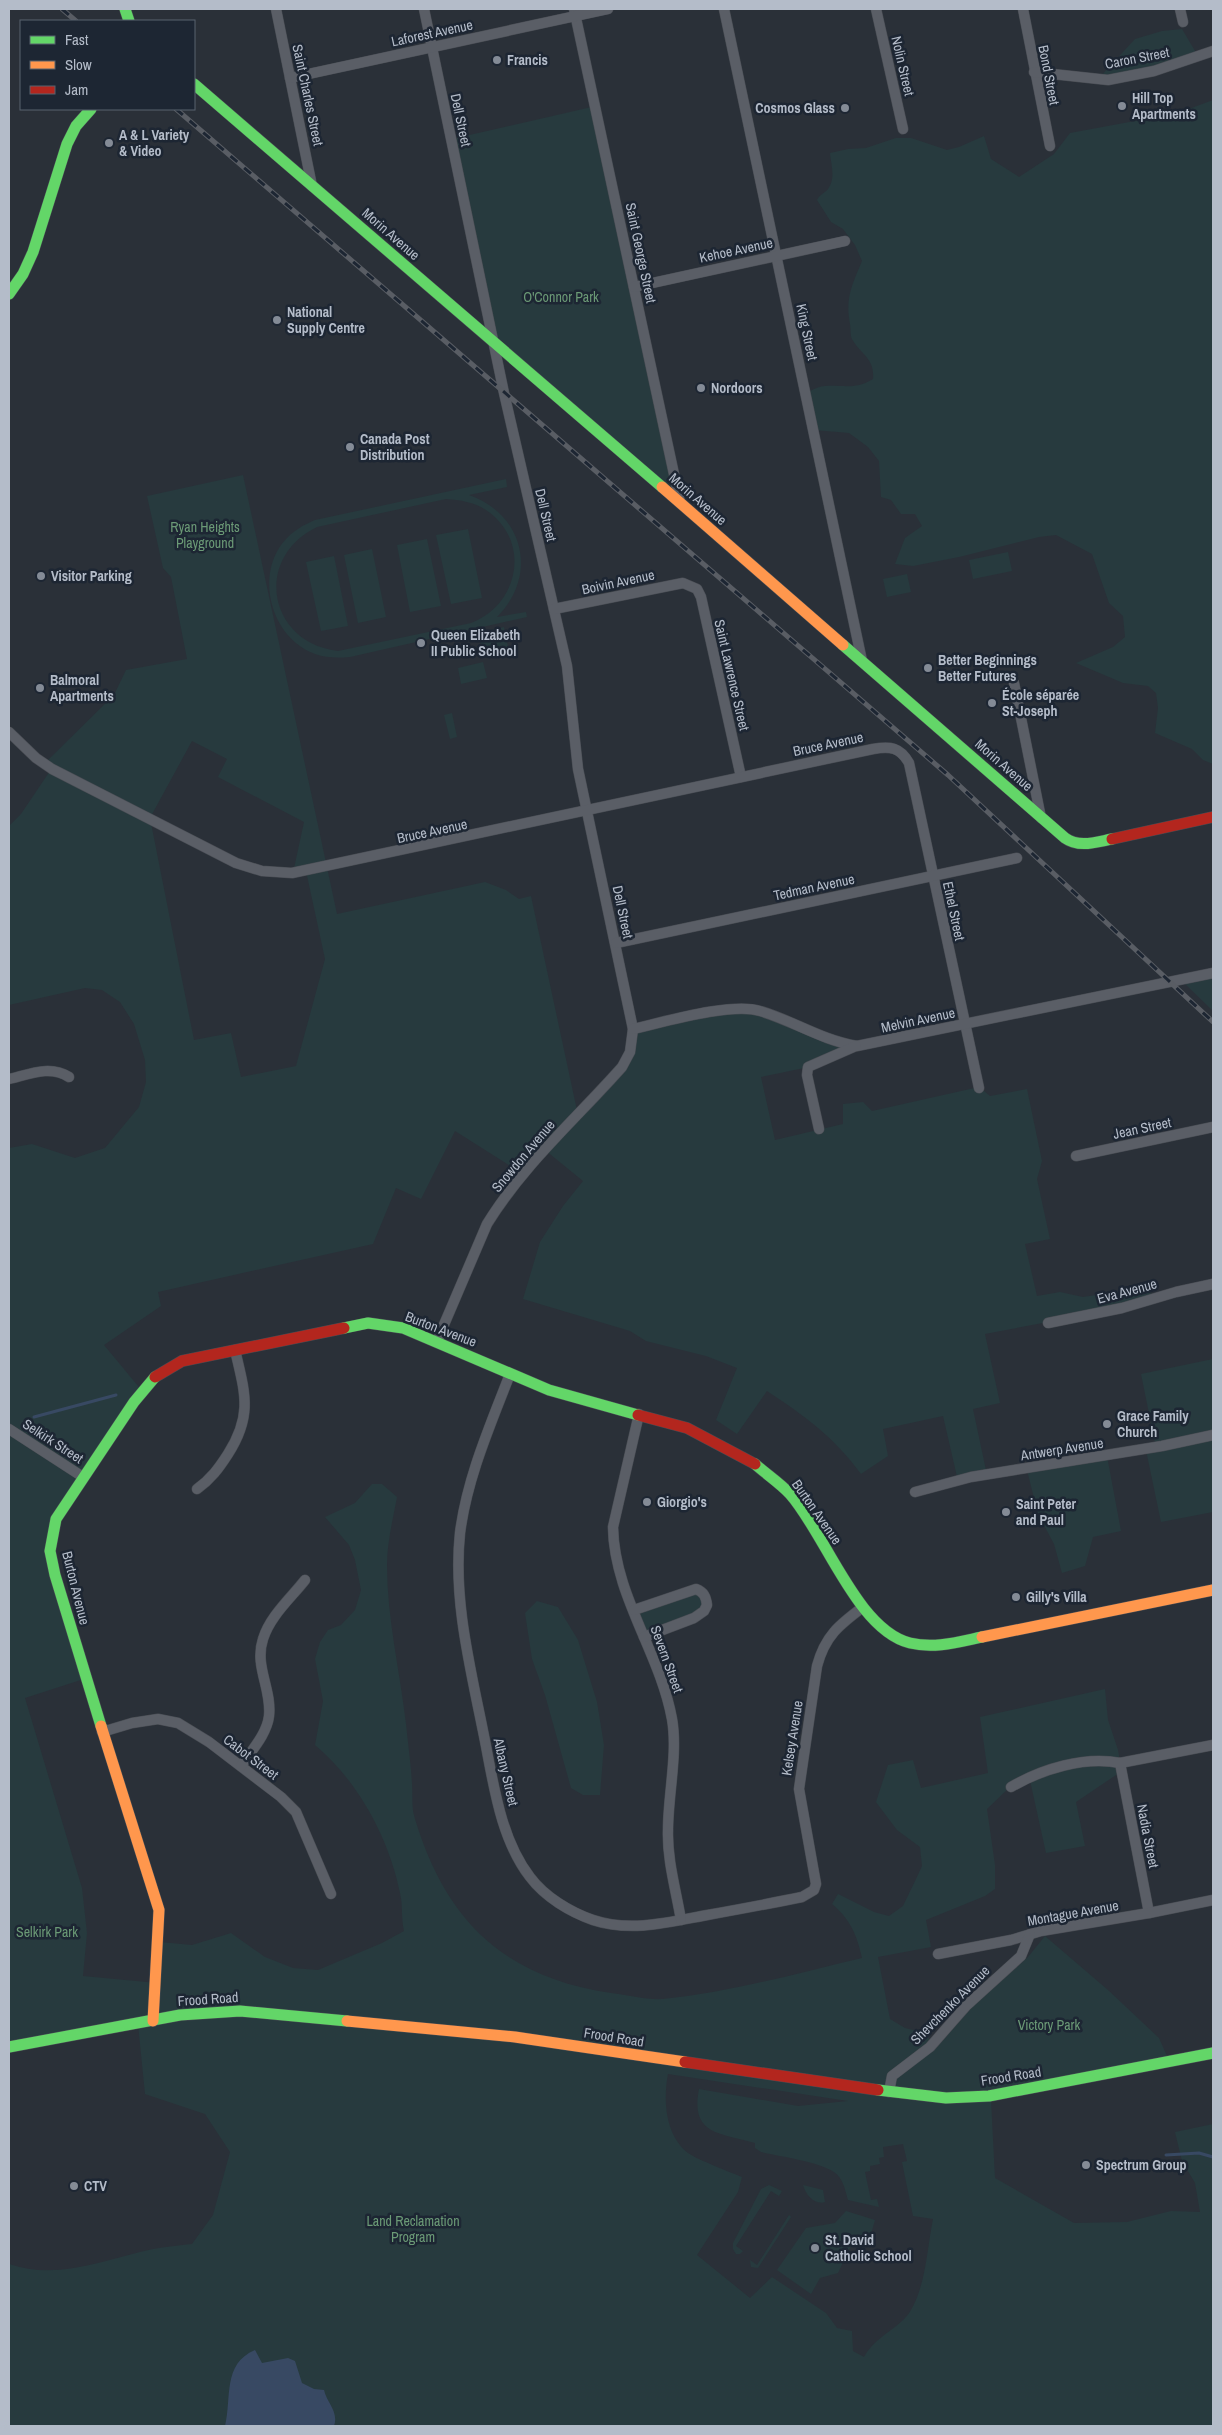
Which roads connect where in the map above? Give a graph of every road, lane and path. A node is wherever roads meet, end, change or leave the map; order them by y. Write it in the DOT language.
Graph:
graph roads {
  1 [pos="276,9"];
  2 [pos="424,9"];
  3 [pos="608,9"];
  4 [pos="724,9"];
  5 [pos="876,9"];
  6 [pos="1023,9"];
  7 [pos="1180,9"];
  8 [pos="575,12"];
  9 [pos="1183,22"];
  10 [pos="432,47"];
  11 [pos="1213,51"];
  12 [pos="1034,72"];
  13 [pos="290,78"];
  14 [pos="195,85"];
  15 [pos="90,110"];
  16 [pos="903,130"];
  17 [pos="1050,146"];
  18 [pos="312,186"];
  19 [pos="845,241"];
  20 [pos="776,256"];
  21 [pos="634,287"];
  22 [pos="9,294"];
  23 [pos="493,340"];
  24 [pos="680,502"];
  25 [pos="689,584"];
  26 [pos="554,609"];
  27 [pos="862,661"];
  28 [pos="1014,684"];
  29 [pos="9,732"];
  30 [pos="891,748"];
  31 [pos="741,777"];
  32 [pos="587,811"];
  33 [pos="1213,817"];
  34 [pos="1041,818"];
  35 [pos="1017,858"];
  36 [pos="933,875"];
  37 [pos="616,943"];
  38 [pos="1213,973"];
  39 [pos="963,1024"];
  40 [pos="633,1029"];
  41 [pos="857,1046"];
  42 [pos="69,1078"];
  43 [pos="9,1079"];
  44 [pos="979,1088"];
  45 [pos="1213,1127"];
  46 [pos="819,1129"];
  47 [pos="1076,1156"];
  48 [pos="1213,1284"];
  49 [pos="1048,1323"];
  50 [pos="436,1341"];
  51 [pos="235,1350"];
  52 [pos="510,1374"];
  53 [pos="639,1414"];
  54 [pos="9,1429"];
  55 [pos="1213,1435"];
  56 [pos="83,1477"];
  57 [pos="197,1489"];
  58 [pos="915,1492"];
  59 [pos="306,1580"];
  60 [pos="1213,1590"];
  61 [pos="863,1607"];
  62 [pos="634,1610"];
  63 [pos="644,1637"];
  64 [pos="102,1732"];
  65 [pos="1213,1744"];
  66 [pos="1120,1764"];
  67 [pos="241,1766"];
  68 [pos="1011,1787"];
  69 [pos="814,1890"];
  70 [pos="331,1894"];
  71 [pos="1213,1900"];
  72 [pos="1149,1913"];
  73 [pos="681,1920"];
  74 [pos="1030,1934"];
  75 [pos="938,1954"];
  76 [pos="153,2021"];
  77 [pos="9,2047"];
  78 [pos="1213,2053"];
  79 [pos="890,2092"];
  1 -- 13 [label="street, Saint Charles Street"];
  2 -- 10 [label="street, Dell Street"];
  3 -- 8 [label="street, Laforest Avenue"];
  4 -- 20 [label="street, King Street"];
  5 -- 16 [label="street, Nolin Street"];
  6 -- 12 [label="street, Bond Street"];
  7 -- 9 [label="street"];
  8 -- 10 [label="street, Laforest Avenue"];
  8 -- 21 [label="street, Saint George Street"];
  10 -- 13 [label="street, Laforest Avenue"];
  10 -- 23 [label="street, Dell Street"];
  11 -- 12 [label="street, Caron Street"];
  12 -- 17 [label="street, Bond Street"];
  13 -- 18 [label="street, Saint Charles Street"];
  14 -- 18 [label="street, Morin Avenue"];
  15 -- 22 [label="street"];
  18 -- 23 [label="street, Morin Avenue"];
  19 -- 20 [label="street, Kehoe Avenue"];
  20 -- 21 [label="street, Kehoe Avenue"];
  20 -- 27 [label="street, King Street"];
  21 -- 24 [label="street, Saint George Street"];
  23 -- 24 [label="street, Morin Avenue"];
  23 -- 26 [label="street, Dell Street"];
  24 -- 27 [label="street, Morin Avenue"];
  25 -- 26 [label="street, Boivin Avenue"];
  25 -- 31 [label="street, Saint Lawrence Street"];
  26 -- 32 [label="street, Dell Street"];
  27 -- 34 [label="street, Morin Avenue"];
  28 -- 34 [label="street"];
  29 -- 32 [label="street, Bruce Avenue"];
  30 -- 31 [label="street, Bruce Avenue"];
  30 -- 36 [label="street, Ethel Street"];
  31 -- 32 [label="street, Bruce Avenue"];
  32 -- 37 [label="street, Dell Street"];
  33 -- 34 [label="street, Morin Avenue"];
  35 -- 36 [label="street, Tedman Avenue"];
  36 -- 37 [label="street, Tedman Avenue"];
  36 -- 39 [label="street, Ethel Street"];
  37 -- 40 [label="street, Dell Street"];
  38 -- 39 [label="street, Melvin Avenue"];
  39 -- 41 [label="street, Melvin Avenue"];
  39 -- 44 [label="street, Ethel Street"];
  40 -- 41 [label="street, Melvin Avenue"];
  40 -- 50 [label="street, Snowdon Avenue"];
  41 -- 46 [label="street"];
  42 -- 43 [label="street"];
  45 -- 47 [label="street, Jean Street"];
  48 -- 49 [label="street, Eva Avenue"];
  50 -- 51 [label="street, Burton Avenue"];
  50 -- 52 [label="street, Burton Avenue"];
  51 -- 56 [label="street, Burton Avenue"];
  51 -- 57 [label="street"];
  52 -- 53 [label="street, Burton Avenue"];
  52 -- 73 [label="street, Albany Street"];
  53 -- 61 [label="street, Burton Avenue"];
  53 -- 62 [label="street, Severn Street"];
  54 -- 56 [label="street, Selkirk Street"];
  55 -- 58 [label="street, Antwerp Avenue"];
  56 -- 64 [label="street, Burton Avenue"];
  59 -- 67 [label="street"];
  60 -- 61 [label="street, Burton Avenue"];
  61 -- 69 [label="street, Kelsey Avenue"];
  62 -- 63 [label="street, Severn Street"];
  62 -- 63 [label="street"];
  63 -- 73 [label="street, Severn Street"];
  64 -- 67 [label="street, Cabot Street"];
  64 -- 76 [label="street, Burton Avenue"];
  65 -- 66 [label="street"];
  66 -- 68 [label="street"];
  66 -- 72 [label="street, Nadia Street"];
  67 -- 70 [label="street, Cabot Street"];
  69 -- 73 [label="street, Albany Street"];
  71 -- 72 [label="street, Montague Avenue"];
  72 -- 74 [label="street, Montague Avenue"];
  74 -- 75 [label="street, Montague Avenue"];
  74 -- 79 [label="street, Shevchenko Avenue"];
  76 -- 77 [label="street, Frood Road"];
  76 -- 79 [label="street, Frood Road"];
  78 -- 79 [label="street, Frood Road"];
}
